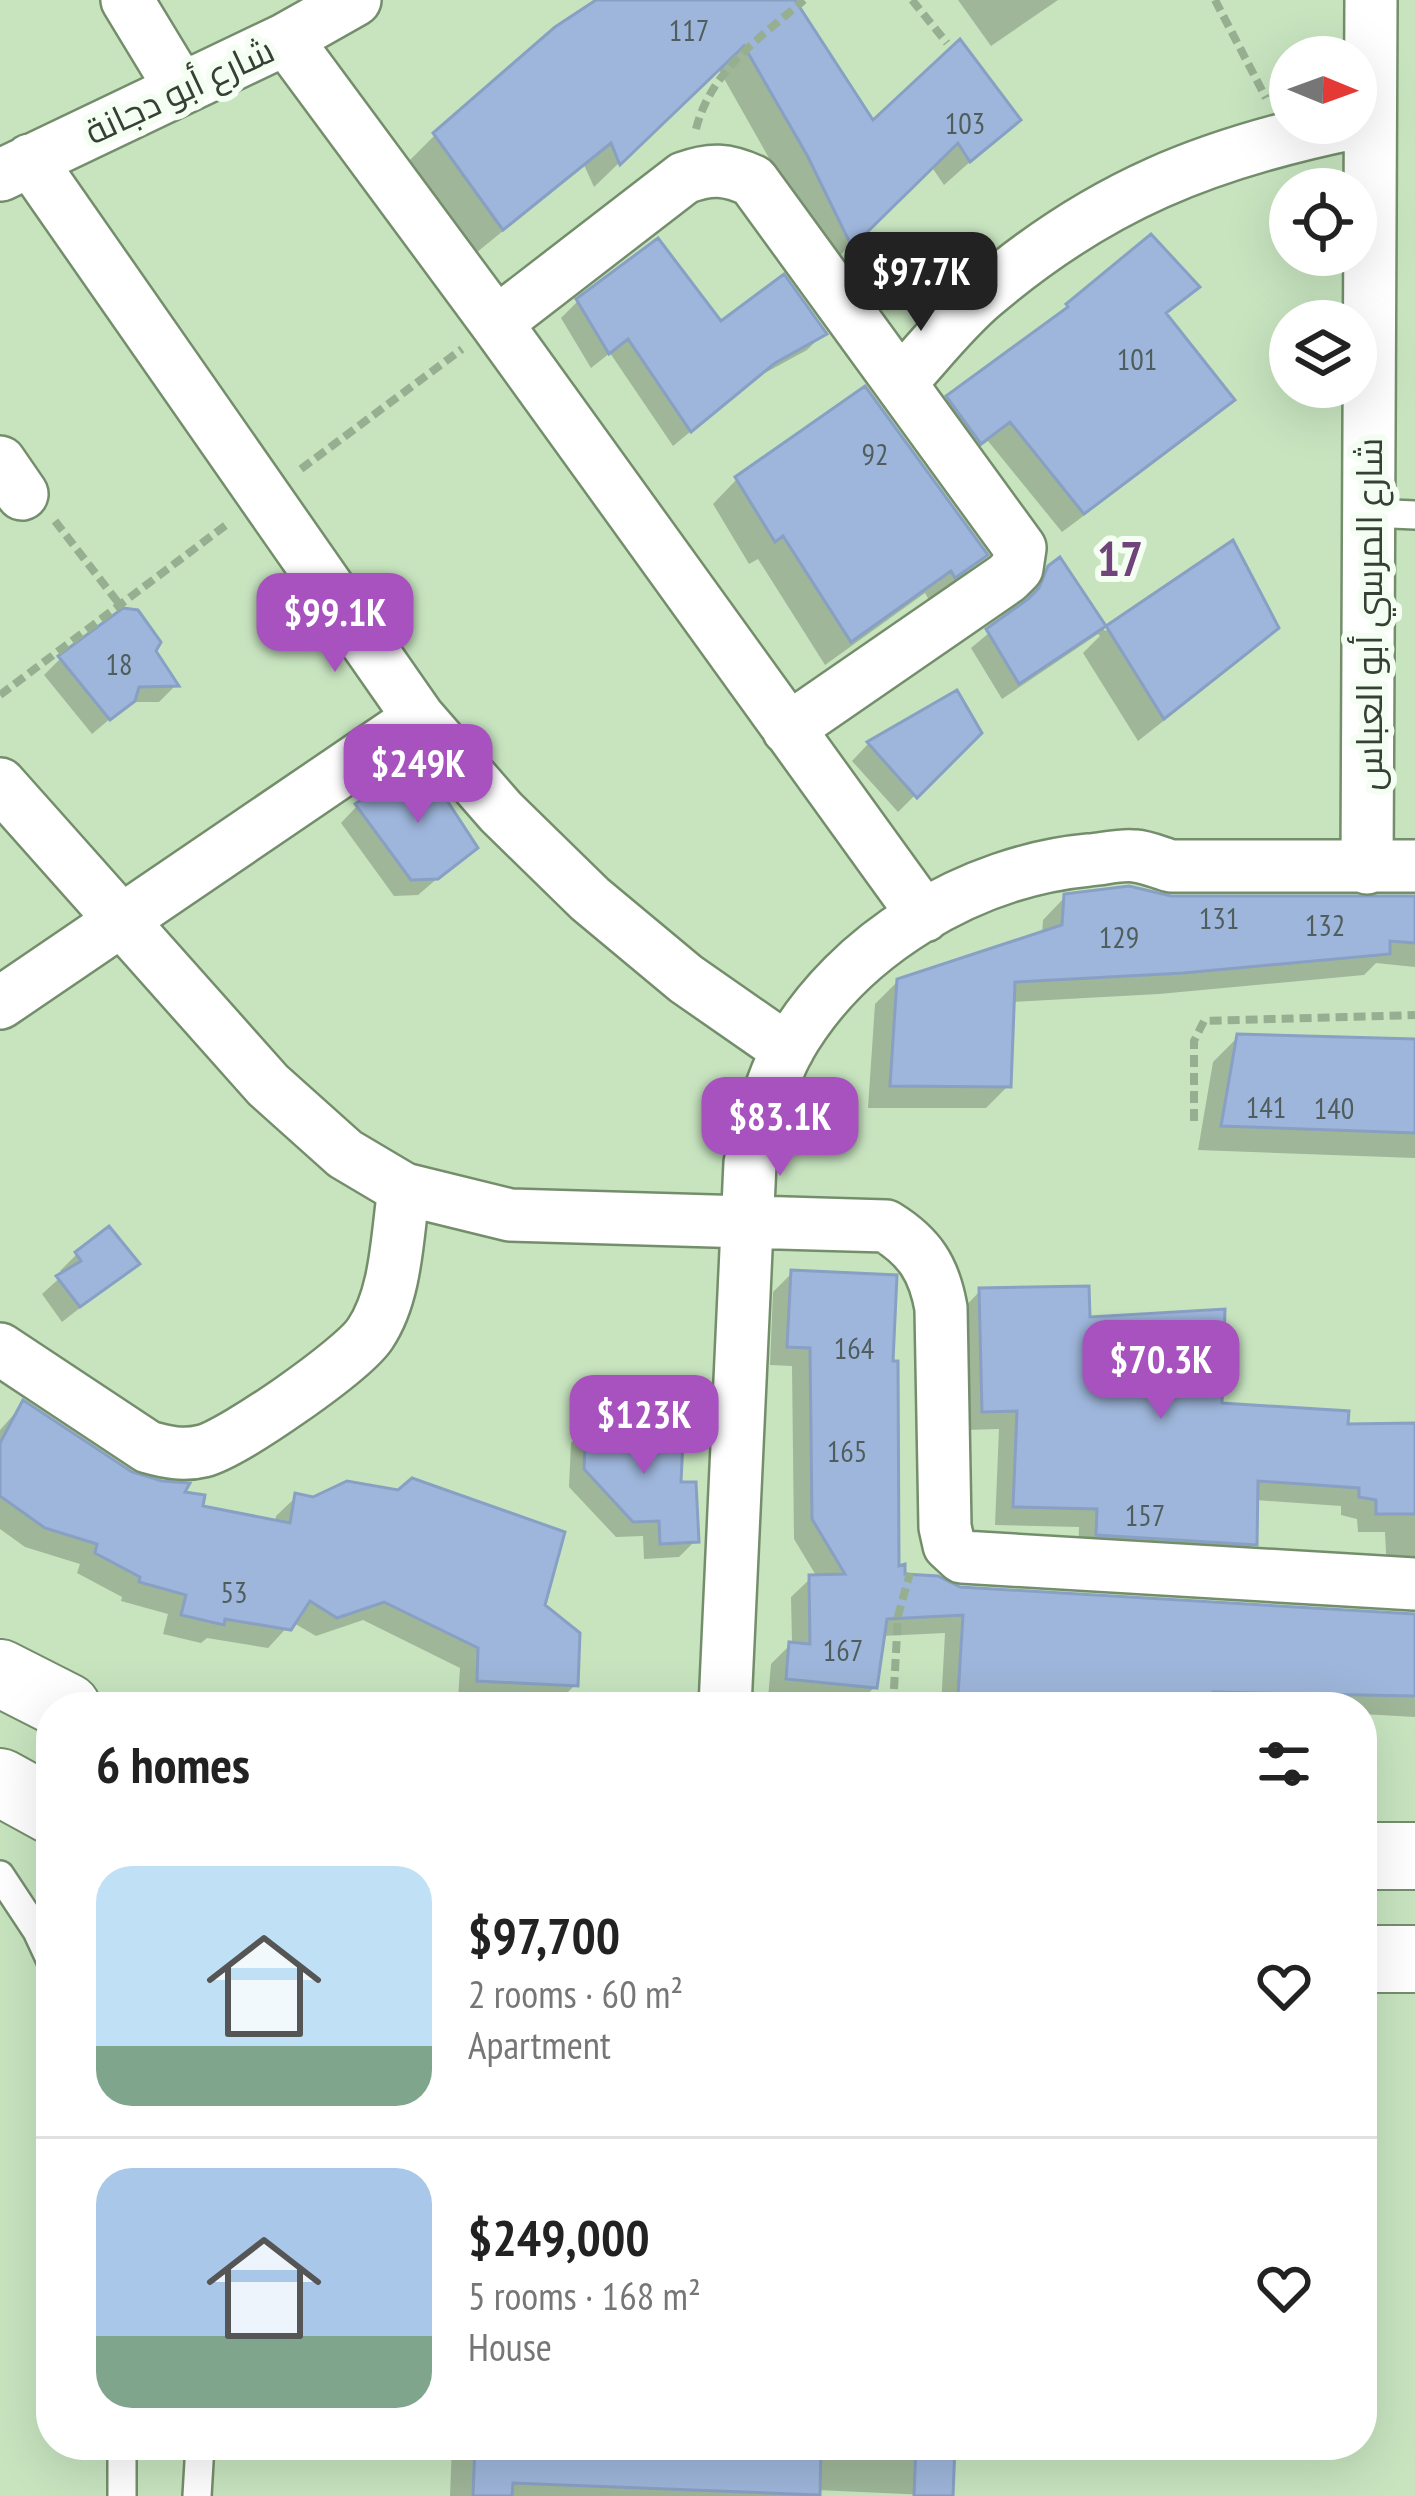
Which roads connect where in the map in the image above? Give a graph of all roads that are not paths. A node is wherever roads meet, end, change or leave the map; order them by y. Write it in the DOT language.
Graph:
graph roads {
  1 [pos="127,0"];
  2 [pos="355,0"];
  3 [pos="1371,0"];
  4 [pos="1368,36"];
  5 [pos="286,39"];
  6 [pos="181,89"];
  7 [pos="1269,142"];
  8 [pos="1362,144"];
  9 [pos="15,168"];
  10 [pos="496,323"];
  11 [pos="902,381"];
  12 [pos="1392,514"];
  13 [pos="419,718"];
  14 [pos="788,729"];
  15 [pos="0,784"];
  16 [pos="1391,867"];
  17 [pos="924,916"];
  18 [pos="119,921"];
  19 [pos="0,1003"];
  20 [pos="788,1050"];
  21 [pos="404,1189"];
  22 [pos="746,1222"];
  23 [pos="0,1349"];
  24 [pos="1415,1584"];
  25 [pos="0,1672"];
  26 [pos="39,1692"];
  27 [pos="726,1692"];
  28 [pos="0,1783"];
  29 [pos="36,1802"];
  30 [pos="1377,1856"];
  31 [pos="1415,1856"];
  32 [pos="0,1875"];
  33 [pos="36,1929"];
  34 [pos="1377,1959"];
  35 [pos="1415,1959"];
  36 [pos="122,2460"];
  37 [pos="199,2460"];
  38 [pos="122,2496"];
  39 [pos="197,2496"];
  1 -- 6 [label="street"];
  2 -- 5 [label="street, شارع أبو دجانة"];
  3 -- 4 [label="street, شارع المرسي أبو العباس"];
  5 -- 6 [label="street, شارع أبو دجانة"];
  5 -- 10 [label="street"];
  6 -- 9 [label="street, شارع أبو دجانة"];
  7 -- 11 [label="street"];
  8 -- 12 [label="street, شارع المرسي أبو العباس"];
  9 -- 13 [label="street"];
  10 -- 11 [label="street"];
  10 -- 14 [label="street"];
  11 -- 14 [label="street"];
  12 -- 16 [label="street, شارع المرسي أبو العباس"];
  13 -- 18 [label="street"];
  13 -- 20 [label="street"];
  14 -- 17 [label="street"];
  15 -- 18 [label="street"];
  16 -- 17 [label="street"];
  17 -- 20 [label="street"];
  18 -- 19 [label="street"];
  18 -- 21 [label="street"];
  20 -- 22 [label="street"];
  21 -- 22 [label="street"];
  21 -- 23 [label="street"];
  22 -- 24 [label="street"];
  22 -- 27 [label="street"];
  25 -- 26 [label="street"];
  28 -- 29 [label="street"];
  30 -- 31 [label="street"];
  32 -- 33 [label="lane"];
  34 -- 35 [label="street"];
  36 -- 38 [label="lane"];
  37 -- 39 [label="lane"];
}
